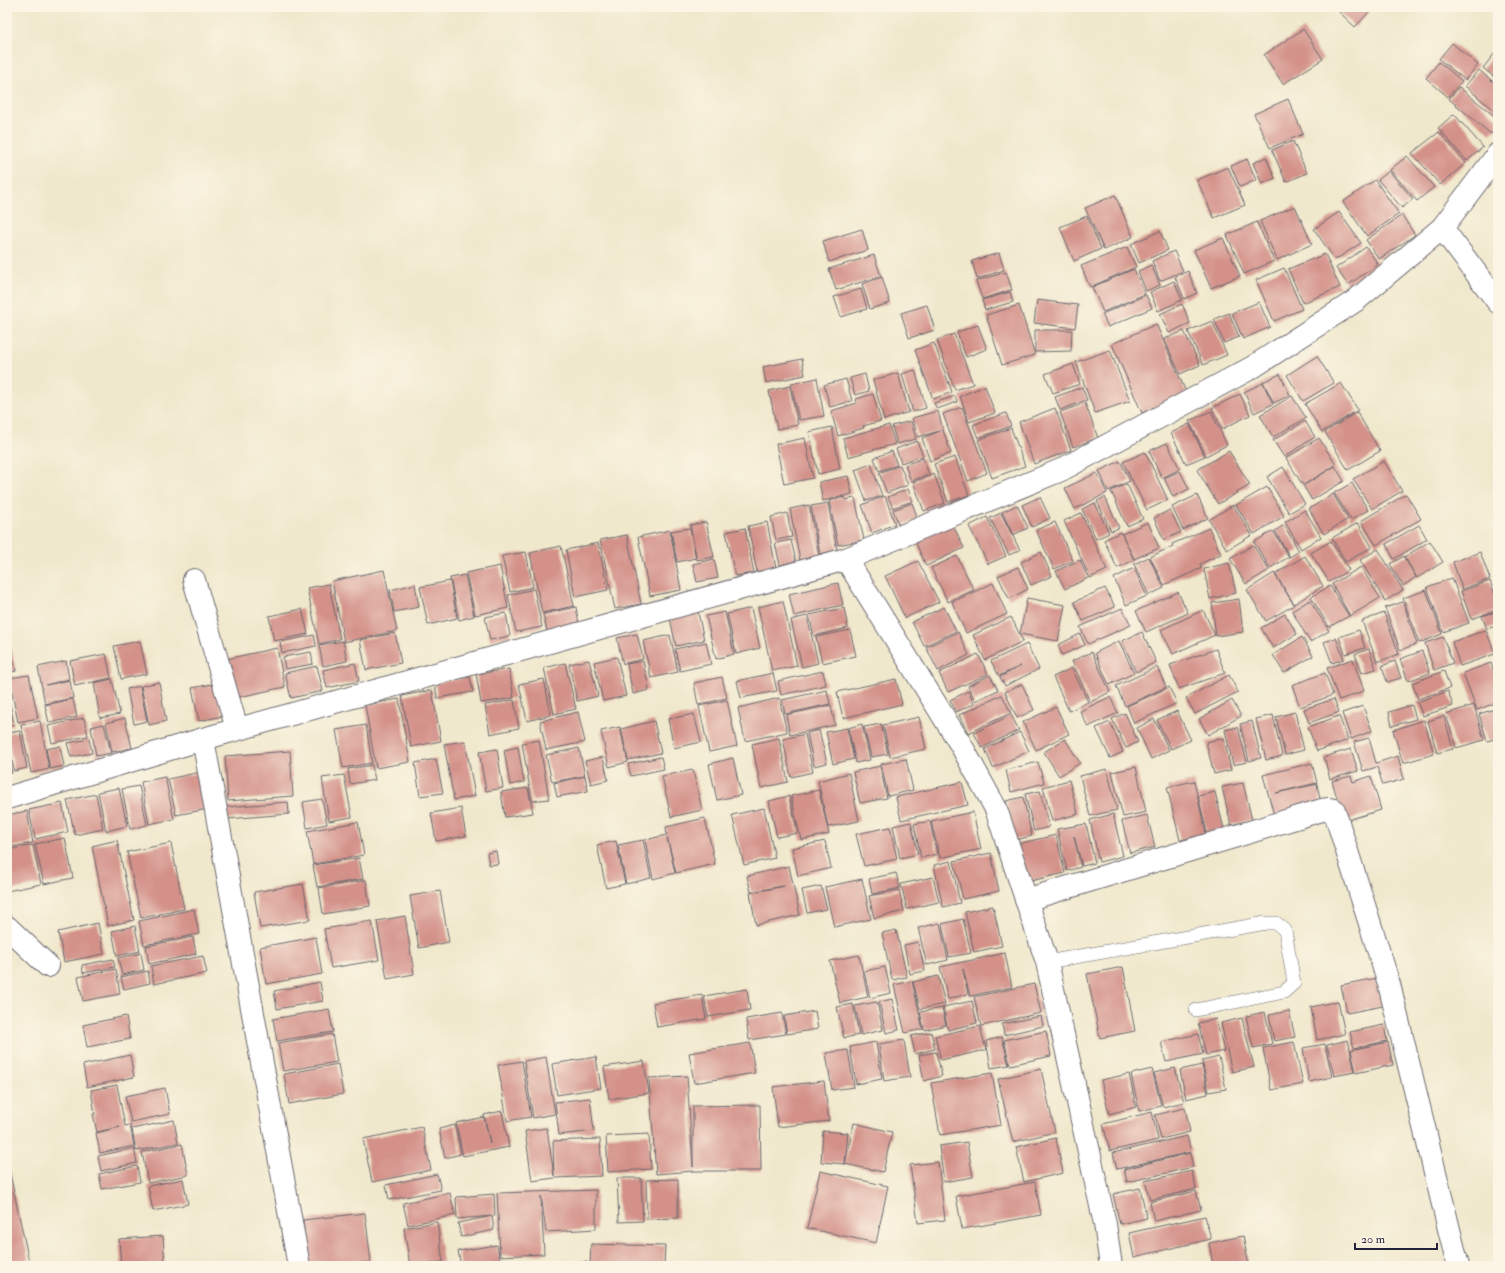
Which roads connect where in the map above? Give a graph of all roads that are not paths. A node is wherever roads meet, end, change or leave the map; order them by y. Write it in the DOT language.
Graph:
graph roads {
  1 [pos="1498,154"];
  2 [pos="1442,228"];
  3 [pos="1498,302"];
  4 [pos="846,559"];
  5 [pos="194,580"];
  6 [pos="237,729"];
  7 [pos="203,739"];
  8 [pos="7,798"];
  9 [pos="1026,900"];
  10 [pos="7,927"];
  11 [pos="1047,962"];
  12 [pos="48,966"];
  13 [pos="1196,1010"];
  14 [pos="299,1266"];
  15 [pos="1111,1266"];
  16 [pos="1458,1266"];
  1 -- 2 [label="street"];
  2 -- 3 [label="street"];
  2 -- 4 [label="street"];
  4 -- 6 [label="street"];
  4 -- 9 [label="street"];
  5 -- 6 [label="street"];
  6 -- 7 [label="street"];
  7 -- 8 [label="street"];
  7 -- 14 [label="street"];
  9 -- 11 [label="street"];
  9 -- 16 [label="street"];
  10 -- 12 [label="street"];
  11 -- 13 [label="lane"];
  11 -- 15 [label="street"];
}
